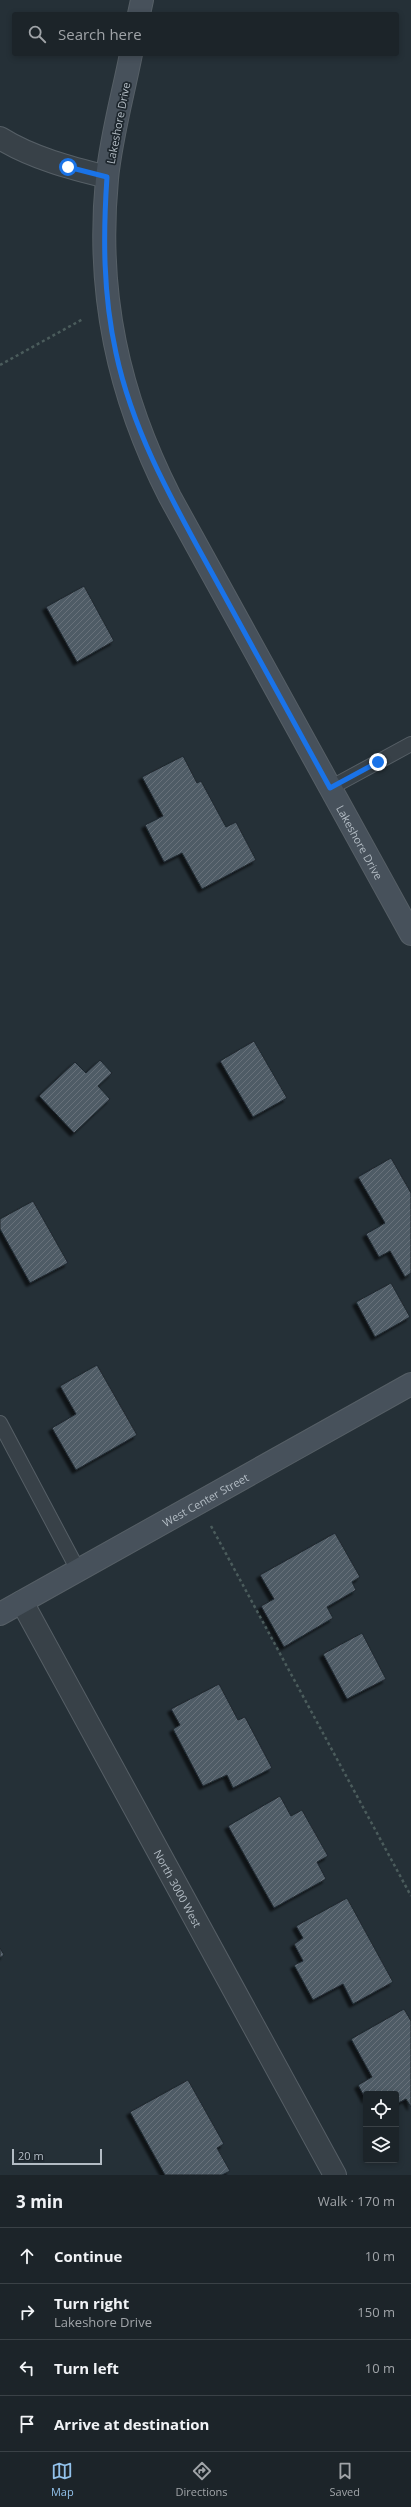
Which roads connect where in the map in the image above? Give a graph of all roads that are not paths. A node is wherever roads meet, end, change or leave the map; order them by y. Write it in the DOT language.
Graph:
graph roads {
  1 [pos="142,0"];
  2 [pos="139,12"];
  3 [pos="131,56"];
  4 [pos="0,138"];
  5 [pos="107,177"];
  6 [pos="411,744"];
  7 [pos="330,788"];
  8 [pos="411,934"];
  9 [pos="411,1384"];
  10 [pos="0,1424"];
  11 [pos="78,1570"];
  12 [pos="22,1602"];
  13 [pos="0,1614"];
  14 [pos="335,2175"];
  1 -- 2 [label="street"];
  3 -- 5 [label="street, Lakeshore Drive"];
  4 -- 5 [label="street"];
  5 -- 7 [label="street, Lakeshore Drive"];
  6 -- 7 [label="lane"];
  7 -- 8 [label="street, Lakeshore Drive"];
  9 -- 11 [label="street, West Center Street"];
  10 -- 11 [label="lane"];
  11 -- 12 [label="street, West Center Street"];
  12 -- 13 [label="street, West Center Street"];
  12 -- 14 [label="street, North 3000 West"];
}
